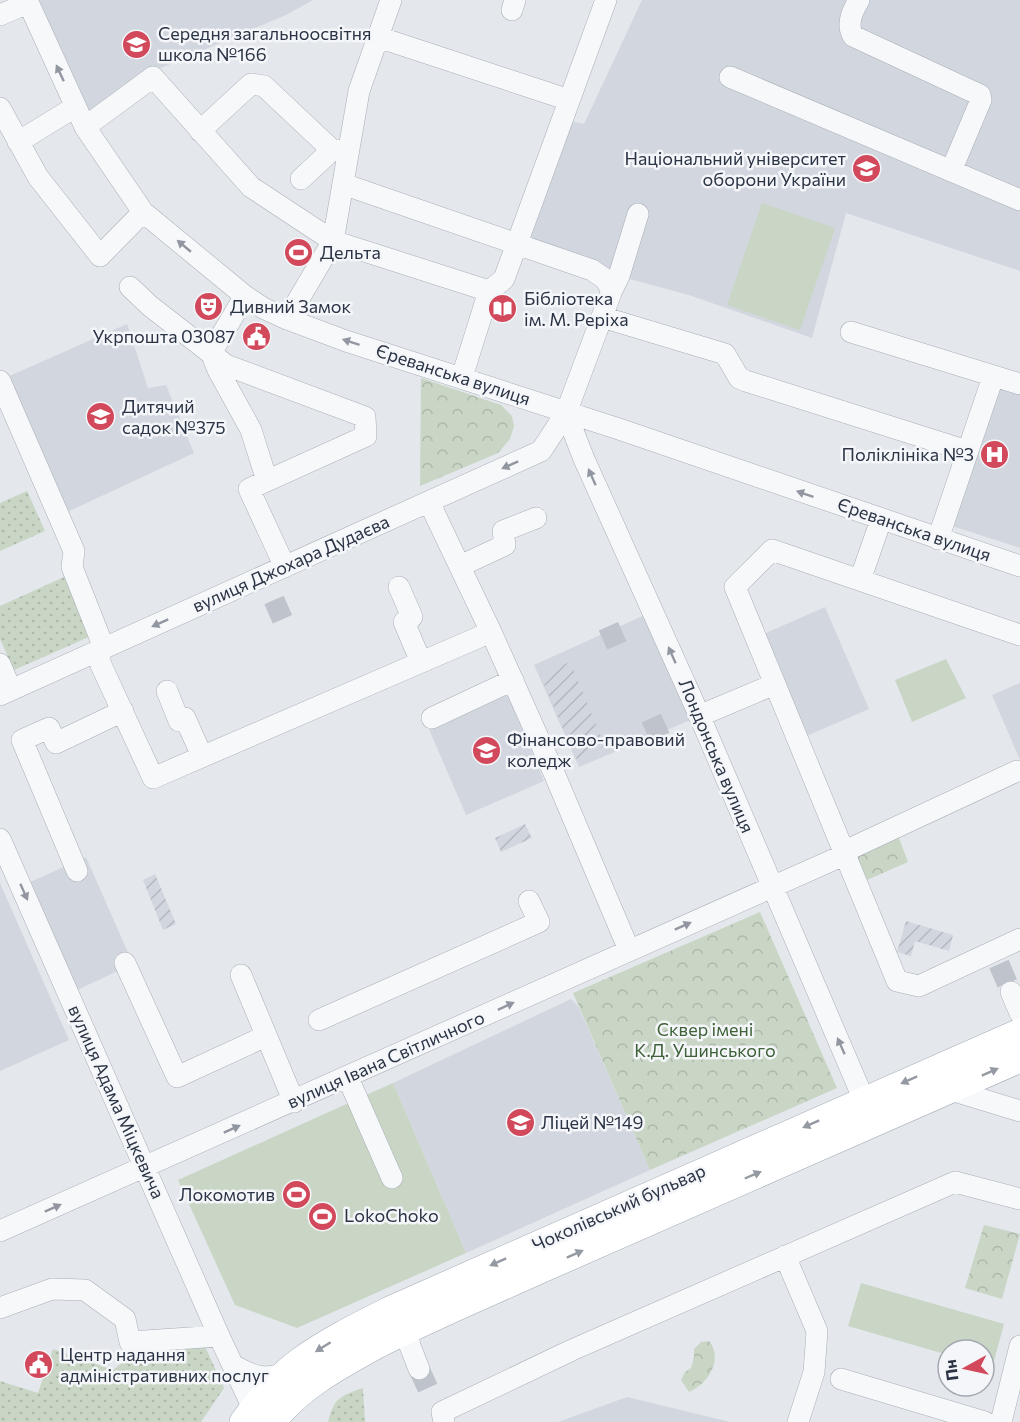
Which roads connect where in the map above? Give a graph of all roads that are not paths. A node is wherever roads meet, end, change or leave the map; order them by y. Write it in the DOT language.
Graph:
graph roads {
  1 [pos="391,0"];
  2 [pos="606,0"];
  3 [pos="859,0"];
  4 [pos="28,1"];
  5 [pos="0,15"];
  6 [pos="378,37"];
  7 [pos="730,77"];
  8 [pos="569,100"];
  9 [pos="75,107"];
  10 [pos="0,108"];
  11 [pos="84,127"];
  12 [pos="200,131"];
  13 [pos="18,142"];
  14 [pos="340,151"];
  15 [pos="951,171"];
  16 [pos="302,179"];
  17 [pos="343,184"];
  18 [pos="1020,200"];
  19 [pos="143,212"];
  20 [pos="638,214"];
  21 [pos="333,241"];
  22 [pos="517,244"];
  23 [pos="130,287"];
  24 [pos="612,290"];
  25 [pos="489,291"];
  26 [pos="245,296"];
  27 [pos="602,317"];
  28 [pos="286,319"];
  29 [pos="851,332"];
  30 [pos="211,353"];
  31 [pos="462,377"];
  32 [pos="993,377"];
  33 [pos="0,381"];
  34 [pos="1020,384"];
  35 [pos="566,413"];
  36 [pos="967,451"];
  37 [pos="267,481"];
  38 [pos="429,502"];
  39 [pos="536,518"];
  40 [pos="880,520"];
  41 [pos="938,539"];
  42 [pos="460,566"];
  43 [pos="1020,566"];
  44 [pos="285,567"];
  45 [pos="860,580"];
  46 [pos="399,587"];
  47 [pos="491,632"];
  48 [pos="1020,634"];
  49 [pos="100,650"];
  50 [pos="421,662"];
  51 [pos="0,664"];
  52 [pos="513,680"];
  53 [pos="775,684"];
  54 [pos="167,691"];
  55 [pos="6,692"];
  56 [pos="123,711"];
  57 [pos="699,716"];
  58 [pos="432,718"];
  59 [pos="202,756"];
  60 [pos="1017,771"];
  61 [pos="0,839"];
  62 [pos="842,850"];
  63 [pos="77,871"];
  64 [pos="769,883"];
  65 [pos="530,902"];
  66 [pos="1020,939"];
  67 [pos="629,951"];
  68 [pos="125,963"];
  69 [pos="241,975"];
  70 [pos="1011,992"];
  71 [pos="1020,1013"];
  72 [pos="319,1020"];
  73 [pos="1020,1032"];
  74 [pos="266,1035"];
  75 [pos="1020,1059"];
  76 [pos="348,1078"];
  77 [pos="951,1090"];
  78 [pos="864,1100"];
  79 [pos="294,1102"];
  80 [pos="1020,1111"];
  81 [pos="144,1167"];
  82 [pos="392,1178"];
  83 [pos="1020,1199"];
  84 [pos="0,1232"];
  85 [pos="785,1256"];
  86 [pos="0,1308"];
  87 [pos="407,1330"];
  88 [pos="219,1336"];
  89 [pos="1020,1346"];
  90 [pos="233,1365"];
  91 [pos="419,1369"];
  92 [pos="288,1371"];
  93 [pos="1017,1372"];
  94 [pos="841,1379"];
  95 [pos="439,1409"];
  96 [pos="256,1417"];
  97 [pos="798,1422"];
  98 [pos="985,1422"];
  99 [pos="1001,1422"];
  1 -- 6 [label="street"];
  2 -- 8 [label="street"];
  3 -- 15 [label="street"];
  4 -- 5 [label="street"];
  9 -- 4 [label="street, Єреванська вулиця, one-way"];
  6 -- 8 [label="street"];
  6 -- 14 [label="street"];
  7 -- 15 [label="street"];
  8 -- 22 [label="street"];
  9 -- 11 [label="street, Єреванська вулиця"];
  9 -- 13 [label="street"];
  10 -- 13 [label="street"];
  11 -- 12 [label="street"];
  11 -- 19 [label="street, Єреванська вулиця"];
  12 -- 14 [label="street"];
  12 -- 21 [label="street"];
  13 -- 19 [label="street"];
  14 -- 16 [label="street"];
  14 -- 17 [label="street"];
  15 -- 18 [label="street"];
  17 -- 21 [label="street"];
  17 -- 22 [label="street"];
  26 -- 19 [label="street, Єреванська вулиця, one-way"];
  20 -- 24 [label="street, вулиця Джохара Дудаєва"];
  21 -- 25 [label="street"];
  21 -- 28 [label="street"];
  22 -- 24 [label="street"];
  22 -- 25 [label="street"];
  23 -- 30 [label="street"];
  24 -- 27 [label="street, вулиця Джохара Дудаєва"];
  25 -- 31 [label="street"];
  26 -- 28 [label="street, Єреванська вулиця"];
  26 -- 30 [label="street"];
  27 -- 35 [label="street, вулиця Джохара Дудаєва"];
  27 -- 36 [label="street"];
  31 -- 28 [label="street, Єреванська вулиця, one-way"];
  29 -- 32 [label="street"];
  30 -- 37 [label="street"];
  30 -- 37 [label="street"];
  31 -- 35 [label="street, Єреванська вулиця"];
  32 -- 34 [label="street"];
  32 -- 36 [label="street"];
  33 -- 49 [label="street"];
  35 -- 38 [label="street, вулиця Джохара Дудаєва, one-way"];
  40 -- 35 [label="street, Єреванська вулиця, one-way"];
  57 -- 35 [label="street, Лондонська вулиця, one-way"];
  36 -- 41 [label="street"];
  37 -- 44 [label="street"];
  38 -- 42 [label="street"];
  38 -- 44 [label="street, вулиця Джохара Дудаєва"];
  39 -- 42 [label="street"];
  40 -- 41 [label="street, Єреванська вулиця"];
  40 -- 45 [label="street"];
  41 -- 43 [label="street, Єреванська вулиця"];
  42 -- 47 [label="street"];
  44 -- 49 [label="street, вулиця Джохара Дудаєва, one-way"];
  45 -- 48 [label="street"];
  45 -- 53 [label="street"];
  46 -- 50 [label="street"];
  47 -- 50 [label="street"];
  47 -- 52 [label="street"];
  49 -- 55 [label="street, вулиця Джохара Дудаєва"];
  49 -- 56 [label="street"];
  50 -- 59 [label="street"];
  51 -- 55 [label="street"];
  52 -- 58 [label="street"];
  52 -- 67 [label="street"];
  53 -- 57 [label="street"];
  53 -- 62 [label="street"];
  54 -- 59 [label="street"];
  56 -- 59 [label="street"];
  56 -- 63 [label="street"];
  57 -- 64 [label="street, Лондонська вулиця"];
  60 -- 62 [label="street, вулиця Івана Світличного"];
  61 -- 81 [label="street, вулиця Адама Міцкевича, one-way"];
  62 -- 64 [label="street, вулиця Івана Світличного"];
  62 -- 66 [label="street"];
  67 -- 64 [label="street, вулиця Івана Світличного, one-way"];
  78 -- 64 [label="street, Лондонська вулиця, one-way"];
  65 -- 72 [label="street"];
  76 -- 67 [label="street, вулиця Івана Світличного, one-way"];
  68 -- 74 [label="street"];
  69 -- 74 [label="street"];
  70 -- 71 [label="street"];
  73 -- 78 [label="main road, Чоколівський бульвар, one-way"];
  74 -- 79 [label="street"];
  77 -- 75 [label="main road, Чоколівський бульвар, one-way"];
  76 -- 79 [label="street, вулиця Івана Світличного"];
  76 -- 82 [label="street"];
  77 -- 80 [label="street"];
  87 -- 77 [label="main road, Чоколівський бульвар, one-way"];
  78 -- 92 [label="main road, Чоколівський бульвар, one-way"];
  81 -- 79 [label="street, вулиця Івана Світличного, one-way"];
  84 -- 81 [label="street, вулиця Івана Світличного, one-way"];
  81 -- 88 [label="street, вулиця Адама Міцкевича"];
  83 -- 85 [label="street"];
  85 -- 95 [label="street"];
  85 -- 97 [label="street"];
  86 -- 88 [label="street"];
  87 -- 91 [label="street"];
  87 -- 96 [label="main road, Чоколівський бульвар"];
  88 -- 90 [label="street, вулиця Адама Міцкевича"];
  89 -- 93 [label="street"];
  90 -- 92 [label="street"];
  90 -- 96 [label="street, вулиця Адама Міцкевича"];
  92 -- 96 [label="main road, Чоколівський бульвар"];
  93 -- 99 [label="street"];
  94 -- 98 [label="street"];
}
